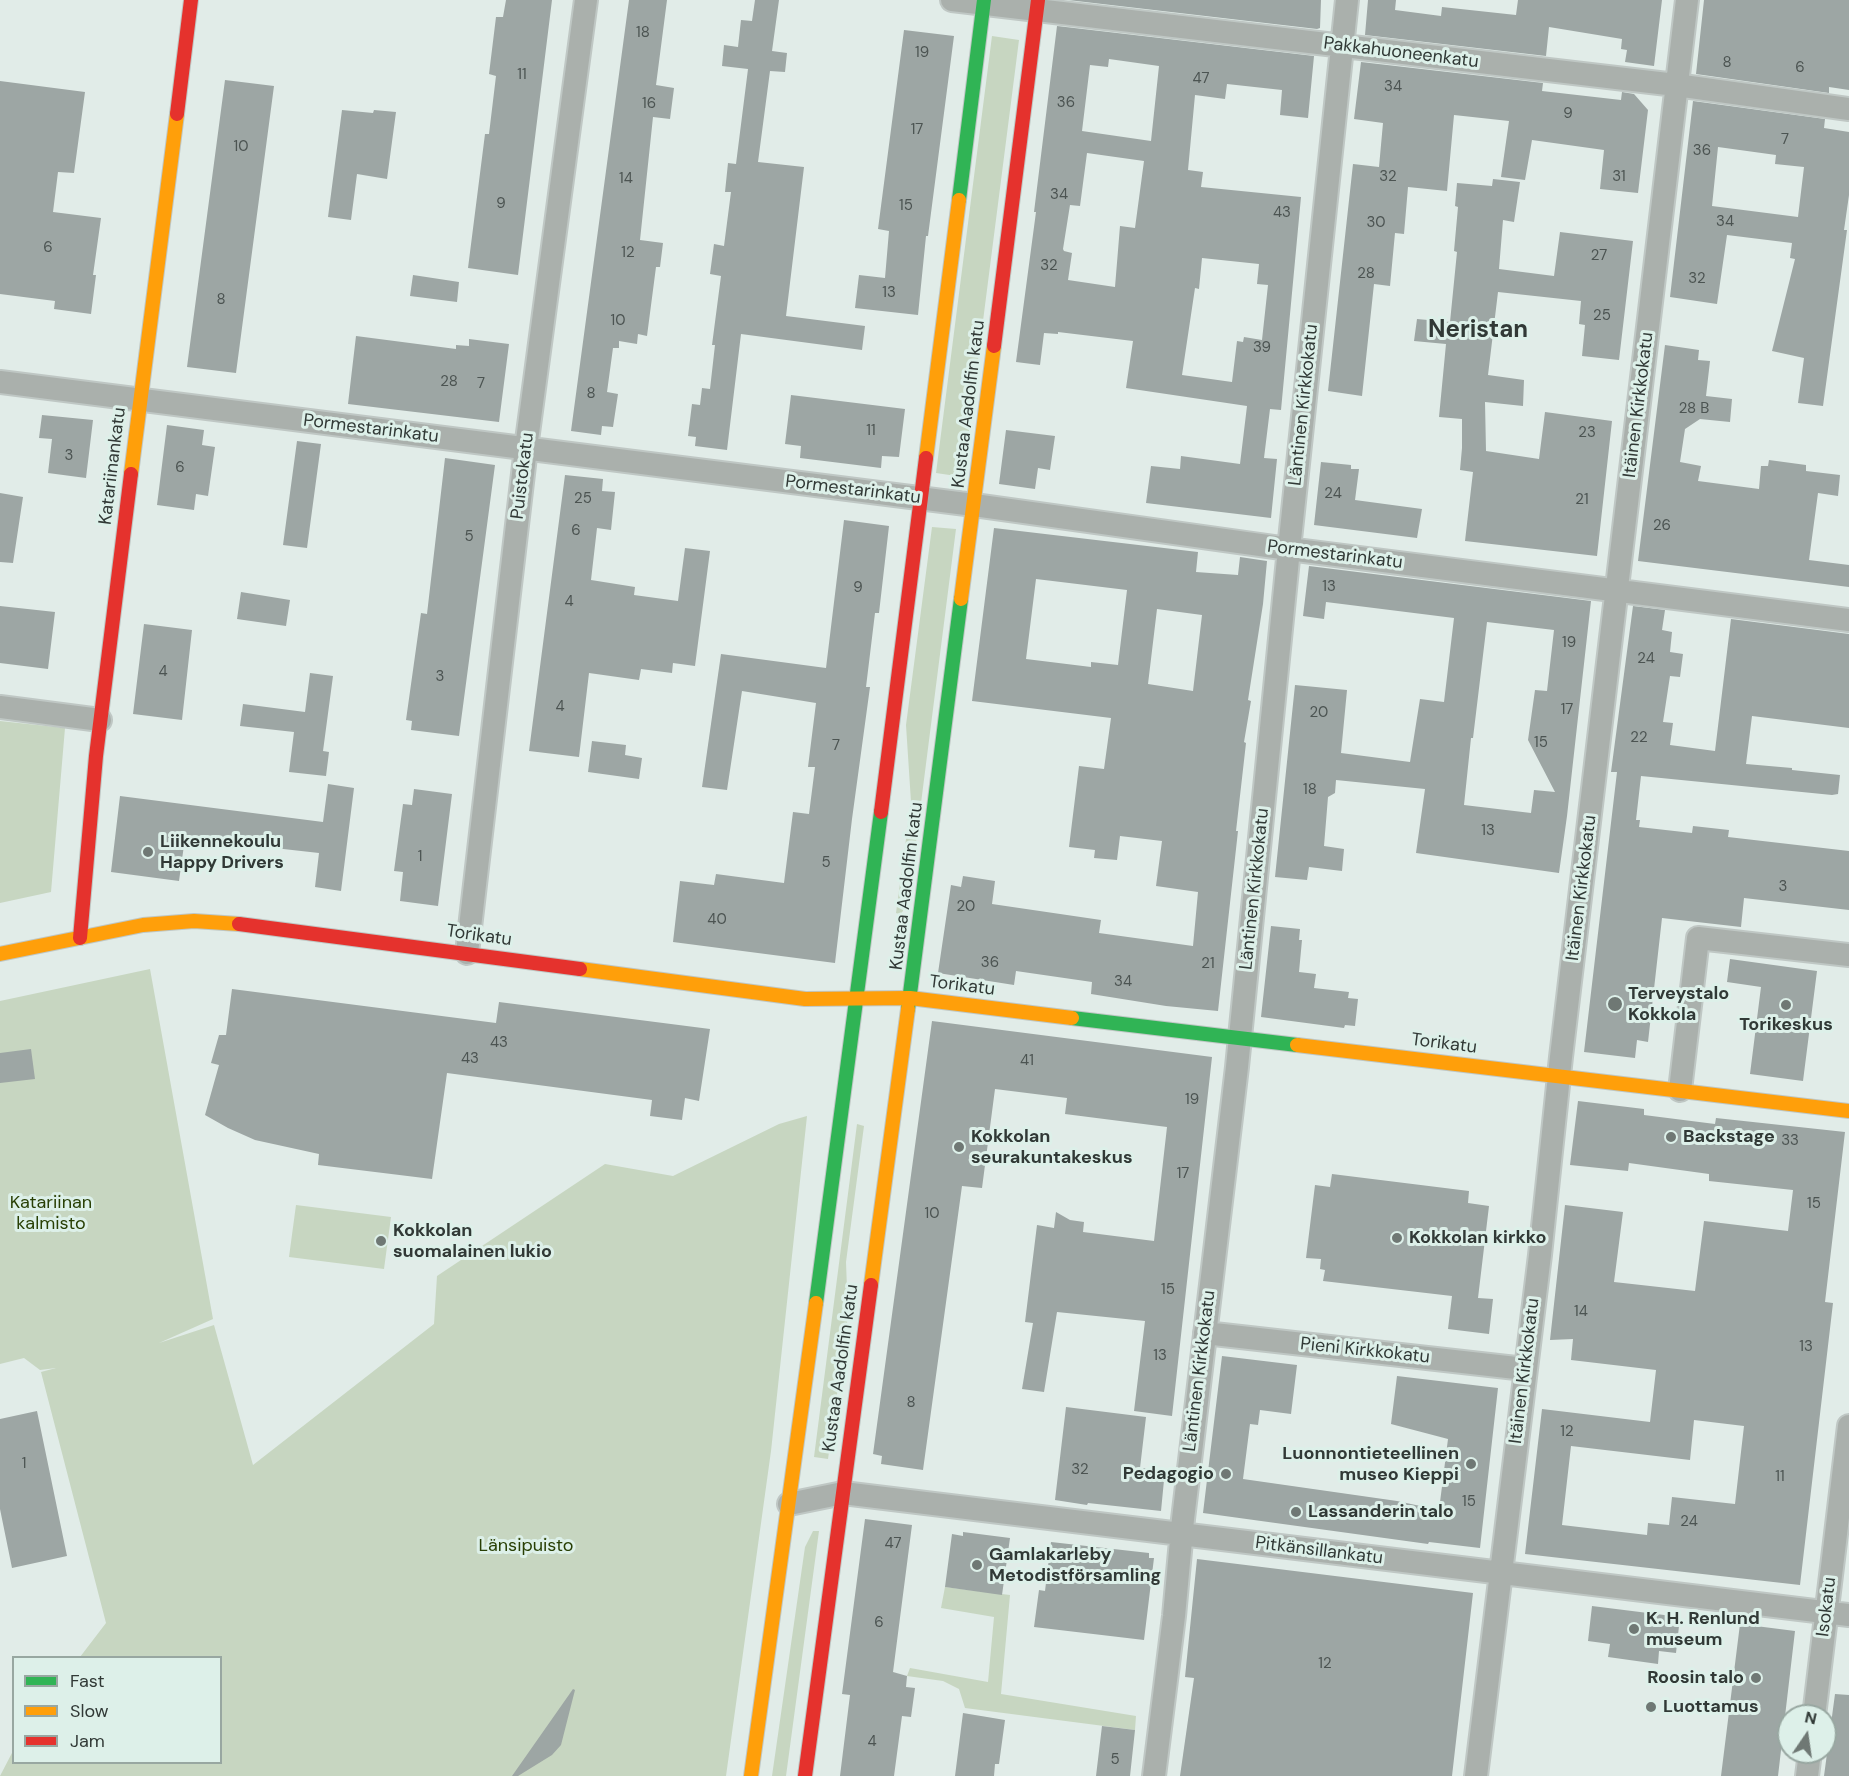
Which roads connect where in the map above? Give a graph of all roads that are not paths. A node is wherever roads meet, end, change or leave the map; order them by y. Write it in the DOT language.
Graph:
graph roads {
  1 [pos="191,0"];
  2 [pos="586,0"];
  3 [pos="952,0"];
  4 [pos="1347,0"];
  5 [pos="1687,0"];
  6 [pos="983,2"];
  7 [pos="1038,4"];
  8 [pos="1342,46"];
  9 [pos="1676,85"];
  10 [pos="1849,109"];
  11 [pos="0,382"];
  12 [pos="139,399"];
  13 [pos="526,448"];
  14 [pos="920,498"];
  15 [pos="974,506"];
  16 [pos="1289,549"];
  17 [pos="1618,591"];
  18 [pos="1849,620"];
  19 [pos="0,707"];
  20 [pos="100,720"];
  21 [pos="80,938"];
  22 [pos="467,952"];
  23 [pos="0,954"];
  24 [pos="1849,956"];
  25 [pos="910,998"];
  26 [pos="856,999"];
  27 [pos="1240,1038"];
  28 [pos="1559,1076"];
  29 [pos="1680,1090"];
  30 [pos="1849,1111"];
  31 [pos="1205,1333"];
  32 [pos="1525,1369"];
  33 [pos="1849,1426"];
  34 [pos="843,1493"];
  35 [pos="789,1503"];
  36 [pos="1182,1535"];
  37 [pos="1500,1572"];
  38 [pos="1827,1612"];
  39 [pos="1849,1615"];
  40 [pos="1816,1704"];
  41 [pos="751,1776"];
  42 [pos="804,1776"];
  43 [pos="1154,1776"];
  44 [pos="1476,1776"];
  1 -- 12 [label="main road, Katariinankatu"];
  2 -- 13 [label="street, Puistokatu"];
  3 -- 6 [label="street, Pakkahuoneenkatu"];
  4 -- 8 [label="street, Läntinen Kirkkokatu"];
  5 -- 9 [label="street, Itäinen Kirkkokatu"];
  6 -- 7 [label="street, Pakkahuoneenkatu"];
  6 -- 14 [label="main road, Kustaa Aadolfin katu"];
  7 -- 8 [label="street, Pakkahuoneenkatu"];
  7 -- 15 [label="main road, Kustaa Aadolfin katu"];
  8 -- 9 [label="street, Pakkahuoneenkatu"];
  8 -- 16 [label="street, Läntinen Kirkkokatu"];
  9 -- 10 [label="street, Pakkahuoneenkatu"];
  9 -- 17 [label="street, Itäinen Kirkkokatu"];
  11 -- 12 [label="street, Pormestarinkatu"];
  12 -- 13 [label="street, Pormestarinkatu"];
  12 -- 20 [label="main road, Katariinankatu"];
  13 -- 14 [label="street, Pormestarinkatu"];
  13 -- 22 [label="street, Puistokatu"];
  14 -- 15 [label="street, Pormestarinkatu"];
  14 -- 26 [label="main road, Kustaa Aadolfin katu"];
  15 -- 16 [label="street, Pormestarinkatu"];
  15 -- 25 [label="main road, Kustaa Aadolfin katu"];
  16 -- 17 [label="street, Pormestarinkatu"];
  16 -- 27 [label="street, Läntinen Kirkkokatu"];
  17 -- 18 [label="street, Pormestarinkatu"];
  17 -- 28 [label="street, Itäinen Kirkkokatu"];
  19 -- 20 [label="street"];
  20 -- 21 [label="main road, Katariinankatu"];
  21 -- 22 [label="main road, Torikatu"];
  21 -- 23 [label="main road, Torikatu"];
  22 -- 26 [label="main road, Torikatu"];
  24 -- 29 [label="street"];
  25 -- 26 [label="main road, Torikatu"];
  25 -- 27 [label="main road, Torikatu"];
  25 -- 34 [label="main road, Kustaa Aadolfin katu"];
  26 -- 35 [label="main road, Kustaa Aadolfin katu"];
  27 -- 28 [label="main road, Torikatu"];
  27 -- 31 [label="street, Läntinen Kirkkokatu"];
  28 -- 29 [label="main road, Torikatu"];
  28 -- 32 [label="street, Itäinen Kirkkokatu"];
  29 -- 30 [label="main road, Torikatu"];
  31 -- 32 [label="street, Pieni Kirkkokatu"];
  31 -- 36 [label="street, Läntinen Kirkkokatu"];
  32 -- 37 [label="street, Itäinen Kirkkokatu"];
  33 -- 38 [label="street, Isokatu"];
  34 -- 35 [label="street, Pitkänsillankatu"];
  34 -- 36 [label="street, Pitkänsillankatu"];
  34 -- 42 [label="main road, Kustaa Aadolfin katu"];
  35 -- 41 [label="main road, Kustaa Aadolfin katu"];
  36 -- 37 [label="street, Pitkänsillankatu"];
  36 -- 43 [label="street, Läntinen Kirkkokatu"];
  37 -- 38 [label="street, Pitkänsillankatu"];
  37 -- 44 [label="street, Itäinen Kirkkokatu"];
  38 -- 39 [label="street, Pitkänsillankatu"];
  38 -- 40 [label="street, Isokatu"];
}
